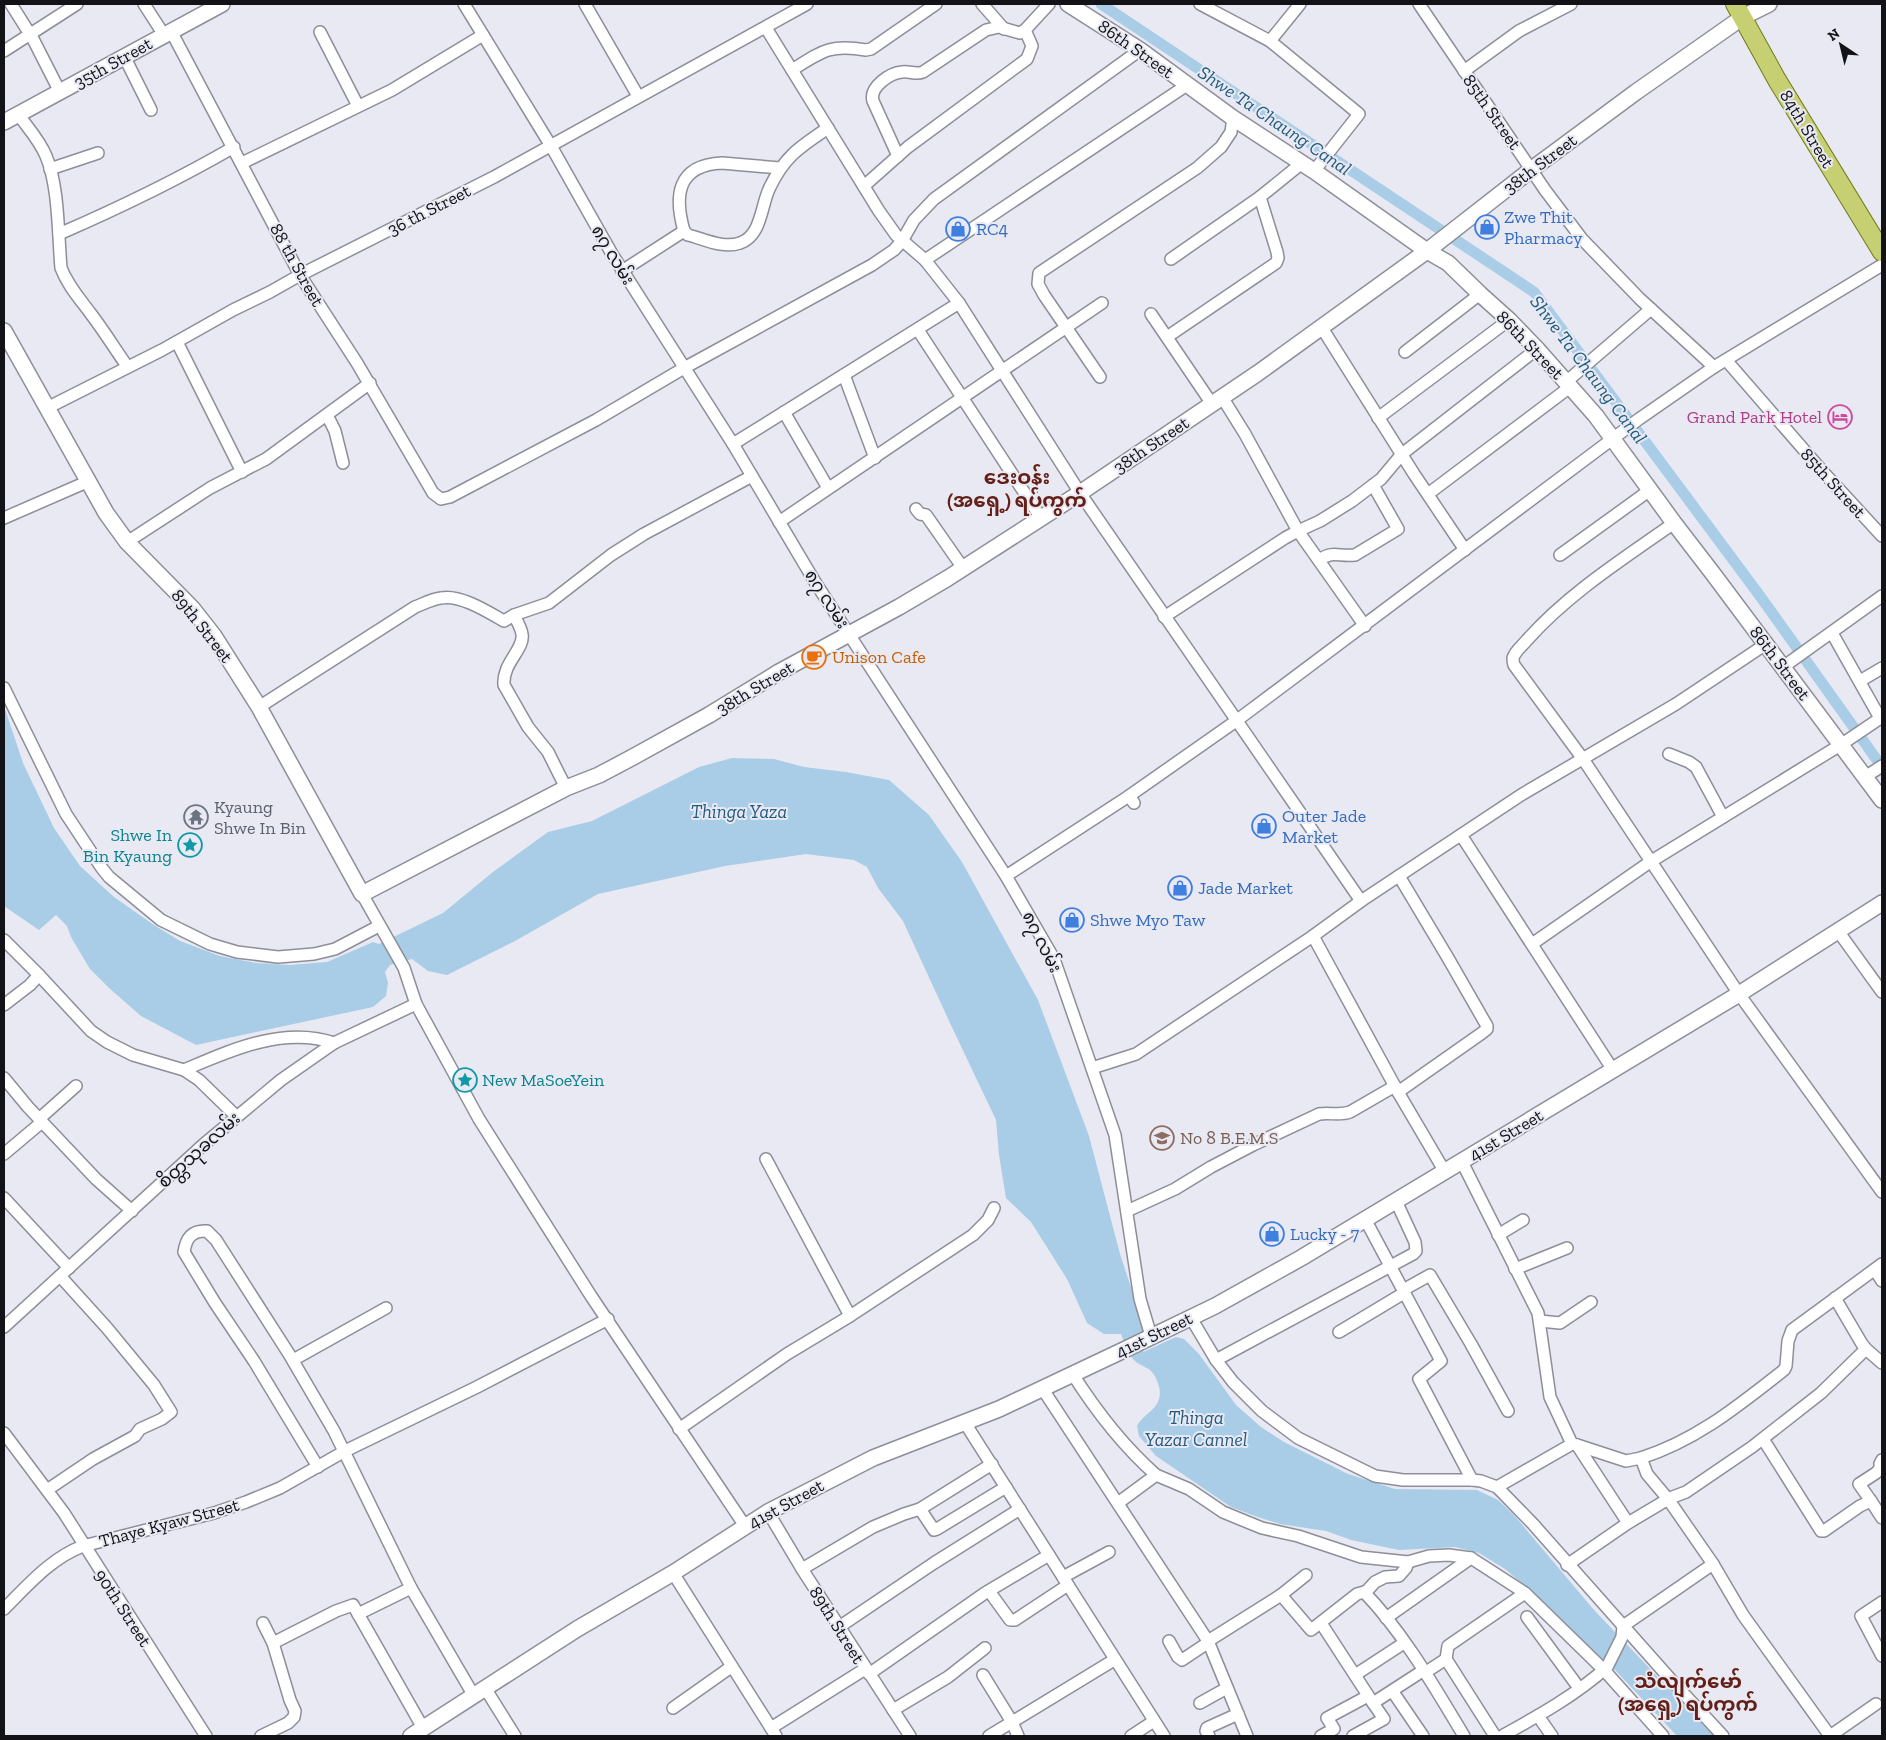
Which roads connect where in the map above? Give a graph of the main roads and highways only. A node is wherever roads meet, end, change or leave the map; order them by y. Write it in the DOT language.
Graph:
graph roads {
  1 [pos="222,4"];
  2 [pos="1068,4"];
  3 [pos="1769,4"];
  4 [pos="1739,10"];
  5 [pos="4,122"];
  6 [pos="1427,251"];
  7 [pos="1882,252"];
  8 [pos="4,330"];
  9 [pos="1874,771"];
  10 [pos="1882,800"];
  11 [pos="362,894"];
  12 [pos="1881,907"];
  13 [pos="417,1732"];
  1 -- 5 [label="main road, 35th Street"];
  2 -- 6 [label="main road, 86th Street"];
  3 -- 4 [label="main road, 38th Street"];
  4 -- 6 [label="main road, 38th Street"];
  4 -- 7 [label="main road, 84th Street"];
  6 -- 9 [label="main road, 86th Street"];
  6 -- 11 [label="main road, 38th Street"];
  8 -- 11 [label="main road, 89th Street"];
  9 -- 10 [label="main road, 86th Street"];
  12 -- 13 [label="main road, 41st Street"];
}
